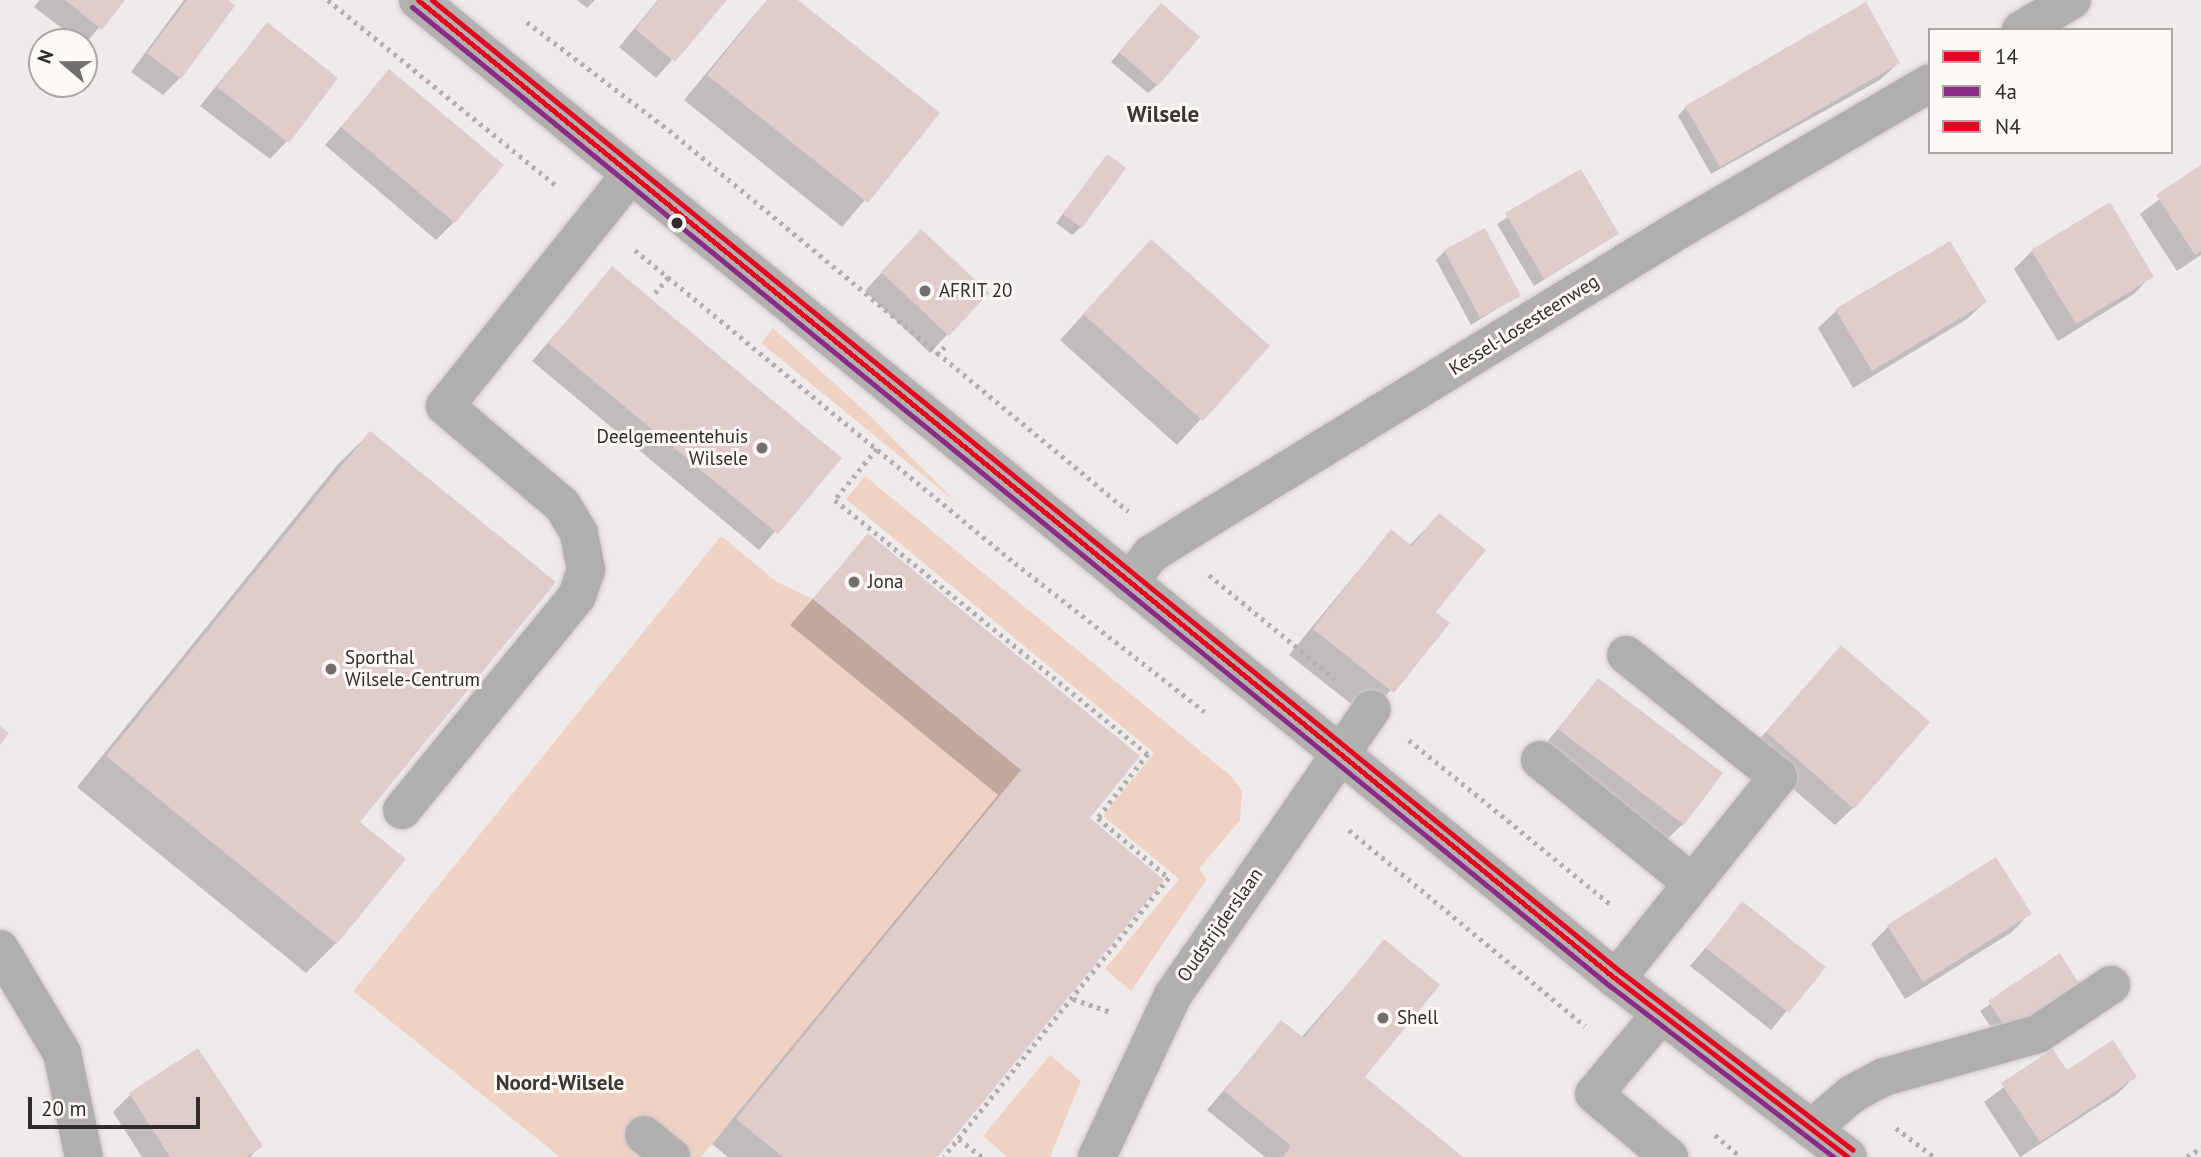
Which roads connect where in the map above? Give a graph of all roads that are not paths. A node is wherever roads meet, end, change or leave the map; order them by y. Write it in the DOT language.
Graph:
graph roads {
  1 [pos="418,0"];
  2 [pos="2072,0"];
  3 [pos="2024,28"];
  4 [pos="1928,84"];
  5 [pos="631,174"];
  6 [pos="1129,582"];
  7 [pos="1626,655"];
  8 [pos="1372,709"];
  9 [pos="1342,753"];
  10 [pos="1540,760"];
  11 [pos="402,810"];
  12 [pos="1692,883"];
  13 [pos="0,949"];
  14 [pos="1616,979"];
  15 [pos="2111,985"];
  16 [pos="1661,1014"];
  17 [pos="1811,1129"];
  18 [pos="84,1157"];
  19 [pos="1097,1157"];
  20 [pos="1669,1157"];
  21 [pos="1848,1157"];
  1 -- 5 [label="main road"];
  2 -- 3 [label="street"];
  4 -- 6 [label="street, Kessel-Losesteenweg"];
  5 -- 6 [label="main road"];
  5 -- 11 [label="street"];
  6 -- 9 [label="main road"];
  7 -- 12 [label="street"];
  8 -- 9 [label="street, Oudstrijderslaan"];
  9 -- 14 [label="main road"];
  9 -- 19 [label="street, Oudstrijderslaan"];
  10 -- 12 [label="street"];
  12 -- 14 [label="street"];
  13 -- 18 [label="street"];
  14 -- 16 [label="main road"];
  15 -- 17 [label="street"];
  16 -- 17 [label="main road"];
  16 -- 20 [label="street"];
  17 -- 21 [label="main road"];
}
